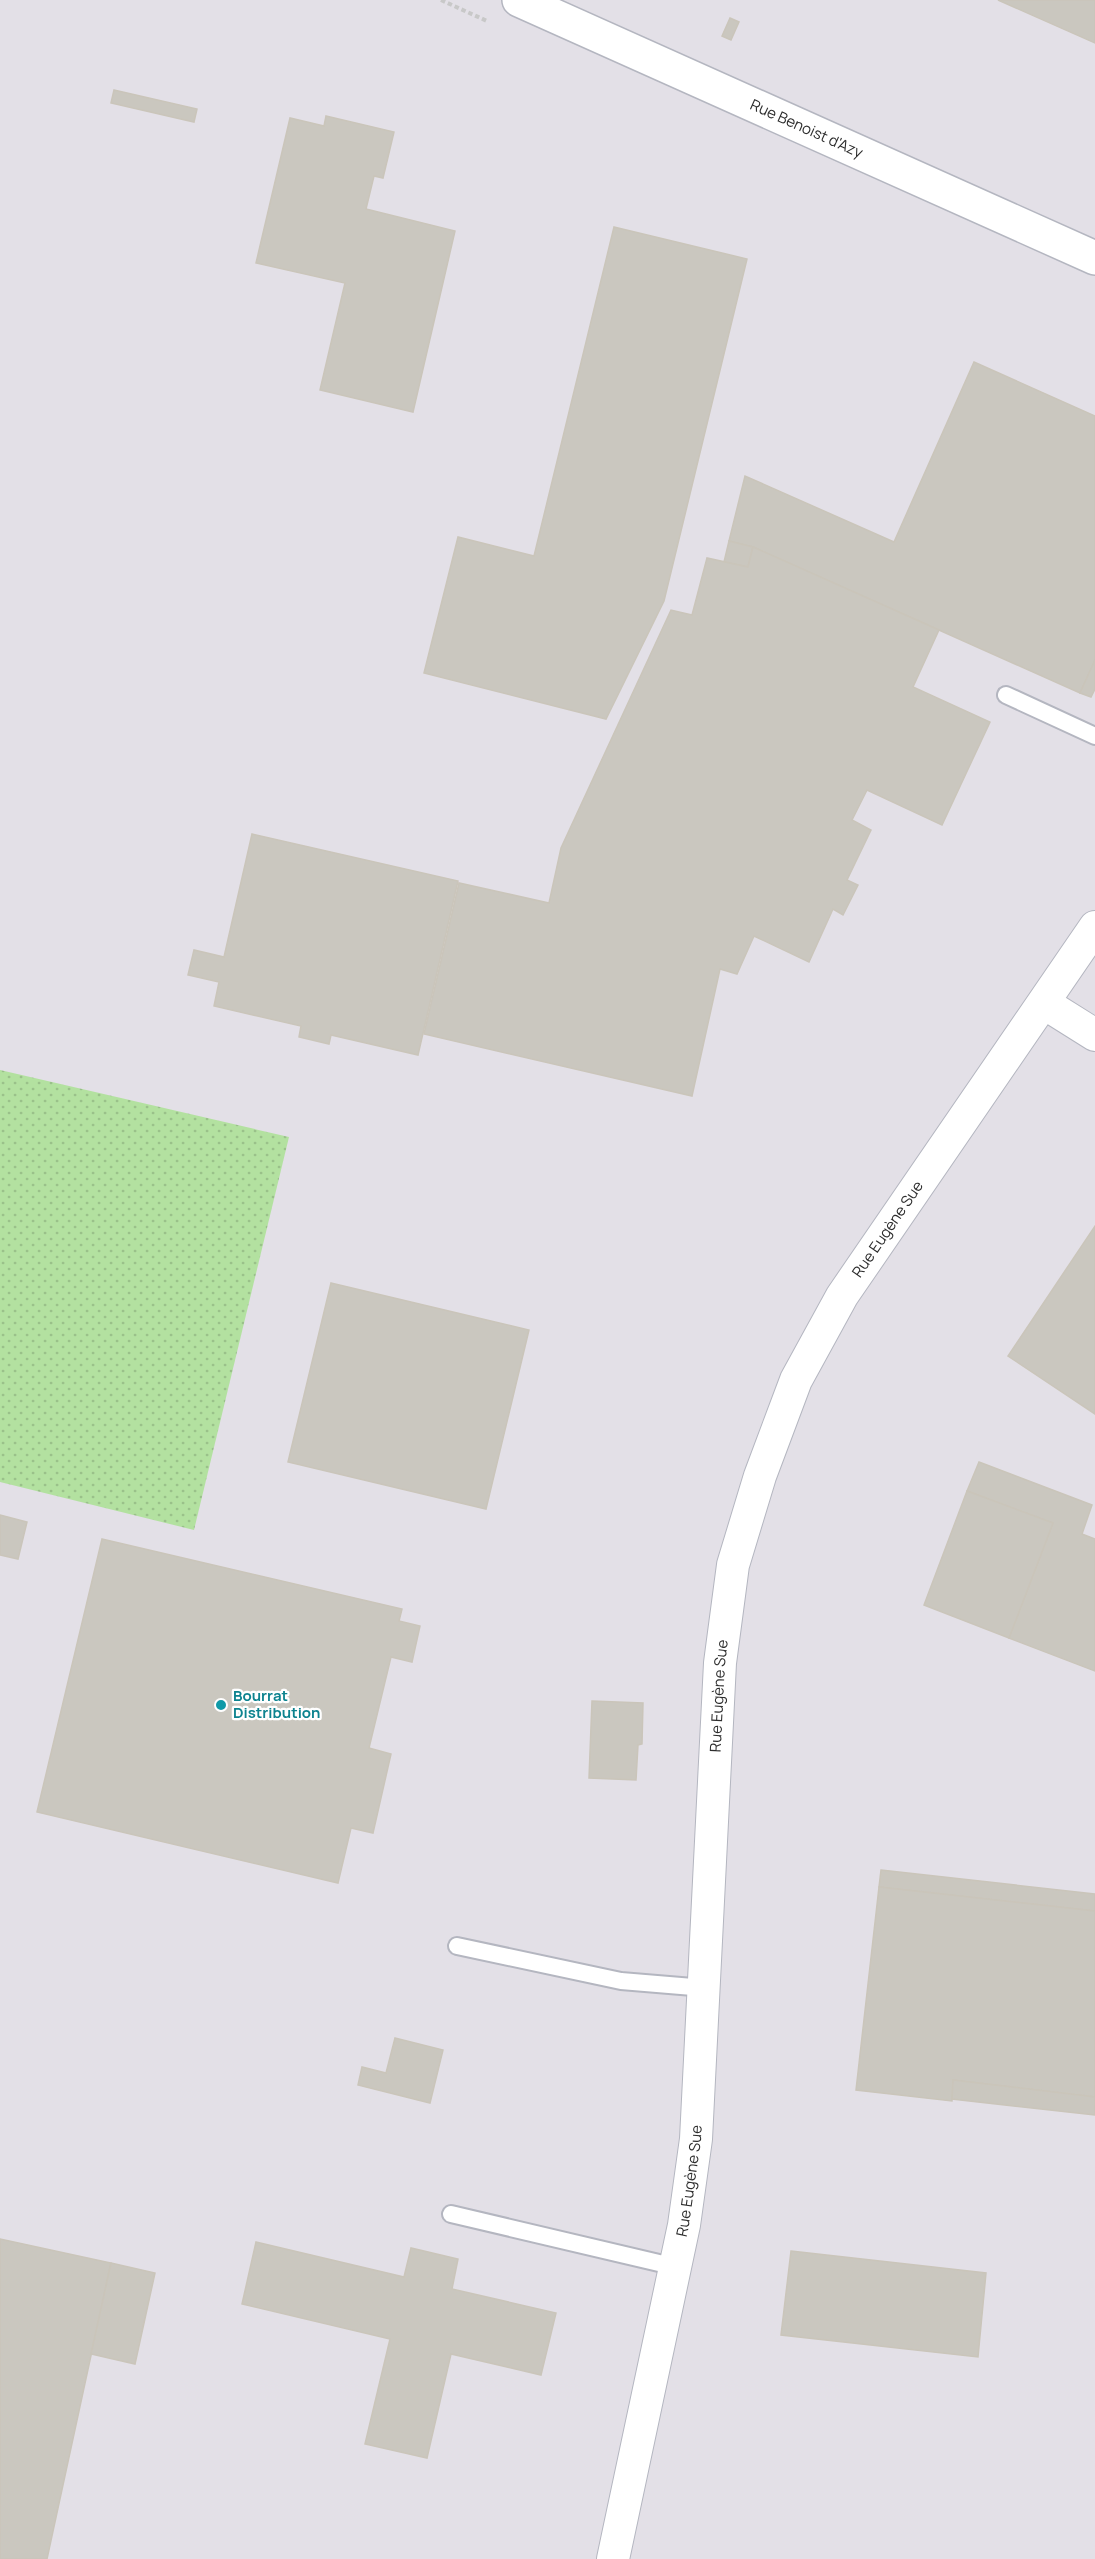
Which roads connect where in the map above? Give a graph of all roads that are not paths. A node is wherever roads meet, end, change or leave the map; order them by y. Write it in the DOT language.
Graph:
graph roads {
  1 [pos="519,0"];
  2 [pos="1095,258"];
  3 [pos="1006,695"];
  4 [pos="1095,736"];
  5 [pos="1095,927"];
  6 [pos="1044,1002"];
  7 [pos="1095,1035"];
  8 [pos="457,1946"];
  9 [pos="705,1988"];
  10 [pos="451,2214"];
  11 [pos="676,2267"];
  12 [pos="613,2559"];
  1 -- 2 [label="street, Rue Benoist d'Azy"];
  3 -- 4 [label="lane"];
  5 -- 6 [label="street, Rue Eugène Sue"];
  6 -- 7 [label="street"];
  6 -- 9 [label="street, Rue Eugène Sue"];
  8 -- 9 [label="lane"];
  9 -- 11 [label="street, Rue Eugène Sue"];
  10 -- 11 [label="lane"];
  11 -- 12 [label="street, Rue Eugène Sue"];
}
